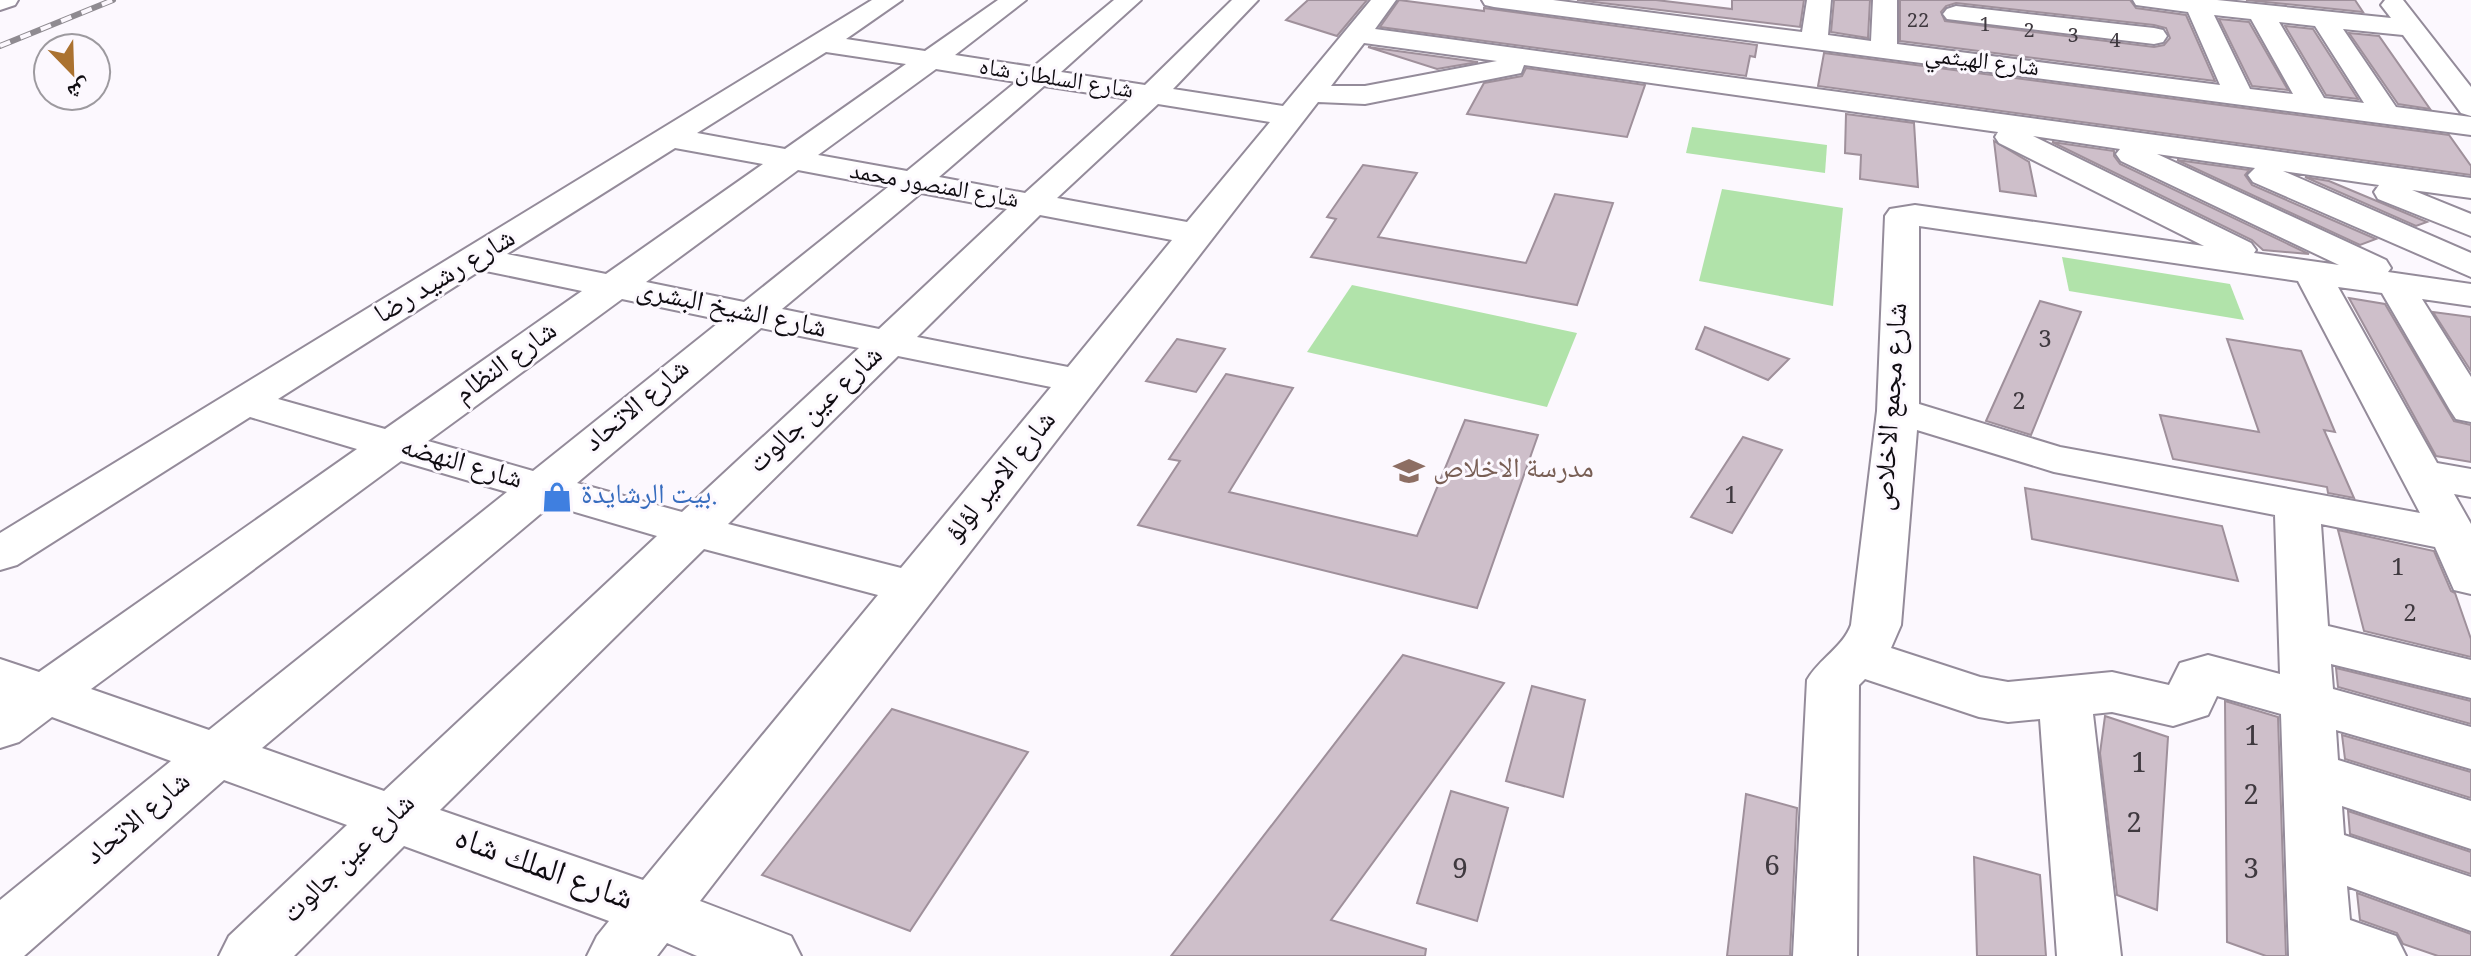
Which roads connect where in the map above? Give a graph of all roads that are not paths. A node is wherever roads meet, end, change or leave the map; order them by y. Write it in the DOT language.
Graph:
graph roads {
  1 [pos="6,0"];
  2 [pos="890,0"];
  3 [pos="1014,0"];
  4 [pos="1129,0"];
  5 [pos="1246,0"];
  6 [pos="1494,0"];
  7 [pos="1819,0"];
  8 [pos="1885,0"];
  9 [pos="1993,0"];
  10 [pos="2390,0"];
  11 [pos="0,2"];
  12 [pos="2197,5"];
  13 [pos="2260,12"];
  14 [pos="1372,15"];
  15 [pos="2324,19"];
  16 [pos="2150,22"];
  17 [pos="1958,27"];
  18 [pos="2411,28"];
  19 [pos="1802,40"];
  20 [pos="822,43"];
  21 [pos="1884,50"];
  22 [pos="1917,54"];
  23 [pos="930,60"];
  24 [pos="1545,61"];
  25 [pos="1037,77"];
  26 [pos="1782,80"];
  27 [pos="2174,87"];
  28 [pos="1151,95"];
  29 [pos="2239,96"];
  30 [pos="1914,98"];
  31 [pos="1301,104"];
  32 [pos="2314,106"];
  33 [pos="2471,107"];
  34 [pos="2131,114"];
  35 [pos="2386,115"];
  36 [pos="1975,120"];
  37 [pos="2471,126"];
  38 [pos="2093,136"];
  39 [pos="672,138"];
  40 [pos="2214,153"];
  41 [pos="792,161"];
  42 [pos="2340,170"];
  43 [pos="913,183"];
  44 [pos="2471,188"];
  45 [pos="1031,205"];
  46 [pos="2471,226"];
  47 [pos="1197,234"];
  48 [pos="478,259"];
  49 [pos="2471,266"];
  50 [pos="2293,270"];
  51 [pos="2404,286"];
  52 [pos="615,287"];
  53 [pos="2471,295"];
  54 [pos="750,315"];
  55 [pos="887,344"];
  56 [pos="1079,381"];
  57 [pos="241,402"];
  58 [pos="2471,410"];
  59 [pos="1898,411"];
  60 [pos="393,446"];
  61 [pos="2421,474"];
  62 [pos="2471,483"];
  63 [pos="541,487"];
  64 [pos="2297,505"];
  65 [pos="691,530"];
  66 [pos="2464,553"];
  67 [pos="0,554"];
  68 [pos="913,588"];
  69 [pos="2305,639"];
  70 [pos="1859,657"];
  71 [pos="2471,679"];
  72 [pos="23,686"];
  73 [pos="2065,697"];
  74 [pos="2308,701"];
  75 [pos="0,727"];
  76 [pos="2471,748"];
  77 [pos="216,755"];
  78 [pos="2311,774"];
  79 [pos="393,818"];
  80 [pos="2471,825"];
  81 [pos="2315,850"];
  82 [pos="2471,904"];
  83 [pos="655,911"];
  84 [pos="0,938"];
  85 [pos="2338,950"];
  86 [pos="251,956"];
  87 [pos="619,956"];
  88 [pos="769,956"];
  89 [pos="1825,956"];
  90 [pos="2089,956"];
  1 -- 11 [label="street"];
  2 -- 20 [label="street, شارع رشيد رضا"];
  3 -- 23 [label="street, شارع النظام"];
  4 -- 25 [label="street, شارع الاتحاد"];
  5 -- 28 [label="street, شارع عين جالوت"];
  6 -- 19 [label="street, شارع الهيثمي"];
  7 -- 19 [label="street"];
  8 -- 21 [label="street"];
  9 -- 16 [label="street"];
  10 -- 18 [label="street"];
  12 -- 13 [label="street"];
  12 -- 16 [label="street"];
  12 -- 29 [label="street"];
  13 -- 15 [label="street"];
  13 -- 32 [label="street"];
  14 -- 24 [label="street"];
  14 -- 26 [label="street"];
  14 -- 31 [label="street, شارع الامير لؤلؤ"];
  15 -- 18 [label="street"];
  15 -- 35 [label="street"];
  16 -- 17 [label="street"];
  16 -- 27 [label="street"];
  17 -- 22 [label="street, شارع الهيثمي"];
  17 -- 27 [label="street, شارع الهيثمي"];
  18 -- 33 [label="street"];
  19 -- 21 [label="street, شارع الهيثمي"];
  19 -- 26 [label="street"];
  20 -- 23 [label="street, شارع السلطان شاه"];
  20 -- 39 [label="street, شارع رشيد رضا"];
  21 -- 22 [label="street, شارع الهيثمي"];
  22 -- 30 [label="street"];
  23 -- 25 [label="street, شارع السلطان شاه"];
  23 -- 41 [label="street, شارع النظام"];
  24 -- 26 [label="street"];
  24 -- 31 [label="street, شارع السلطان شاه"];
  25 -- 28 [label="street, شارع السلطان شاه"];
  25 -- 43 [label="street, شارع الاتحاد"];
  26 -- 30 [label="street"];
  27 -- 29 [label="street, شارع الهيثمي"];
  28 -- 31 [label="street, شارع السلطان شاه"];
  28 -- 45 [label="street, شارع عين جالوت"];
  29 -- 32 [label="street, شارع الهيثمي"];
  30 -- 34 [label="street"];
  30 -- 36 [label="street"];
  31 -- 47 [label="street, شارع الامير لؤلؤ"];
  32 -- 35 [label="street, شارع الهيثمي"];
  35 -- 37 [label="street, شارع الهيثمي"];
  36 -- 38 [label="street"];
  36 -- 50 [label="street"];
  38 -- 40 [label="street"];
  38 -- 51 [label="street"];
  39 -- 41 [label="street, شارع المنصور محمد"];
  39 -- 48 [label="street, شارع رشيد رضا"];
  40 -- 42 [label="street"];
  40 -- 49 [label="street"];
  41 -- 43 [label="street, شارع المنصور محمد"];
  41 -- 52 [label="street, شارع النظام"];
  42 -- 44 [label="street"];
  42 -- 46 [label="street"];
  43 -- 45 [label="street, شارع المنصور محمد"];
  43 -- 54 [label="street, شارع الاتحاد"];
  45 -- 47 [label="street, شارع المنصور محمد"];
  45 -- 55 [label="street, شارع عين جالوت"];
  47 -- 56 [label="street, شارع الامير لؤلؤ"];
  48 -- 52 [label="street, شارع الشيخ البشرى"];
  48 -- 57 [label="street, شارع رشيد رضا"];
  50 -- 51 [label="street"];
  50 -- 59 [label="street, شارع مجمع الاخلاص"];
  50 -- 61 [label="street"];
  51 -- 53 [label="street"];
  51 -- 58 [label="street"];
  52 -- 54 [label="street, شارع الشيخ البشرى"];
  52 -- 60 [label="street, شارع النظام"];
  54 -- 55 [label="street, شارع الشيخ البشرى"];
  54 -- 63 [label="street, شارع الاتحاد"];
  55 -- 56 [label="street, شارع الشيخ البشرى"];
  55 -- 65 [label="street, شارع عين جالوت"];
  56 -- 68 [label="street, شارع الامير لؤلؤ"];
  57 -- 60 [label="street, شارع النهضه"];
  57 -- 67 [label="street, شارع رشيد رضا"];
  59 -- 64 [label="street"];
  59 -- 70 [label="street, شارع مجمع الاخلاص"];
  60 -- 63 [label="street, شارع النهضه"];
  60 -- 72 [label="street, شارع النظام"];
  61 -- 62 [label="street"];
  61 -- 66 [label="street"];
  63 -- 65 [label="street, شارع النهضه"];
  63 -- 77 [label="street, شارع الاتحاد"];
  64 -- 66 [label="street"];
  64 -- 69 [label="street"];
  65 -- 68 [label="street, شارع النهضه"];
  65 -- 79 [label="street, شارع عين جالوت"];
  68 -- 83 [label="street, شارع الامير لؤلؤ"];
  69 -- 71 [label="street"];
  69 -- 74 [label="street"];
  70 -- 73 [label="street"];
  70 -- 89 [label="street, شارع مجمع الاخلاص"];
  72 -- 75 [label="street, شارع النظام"];
  72 -- 77 [label="street, شارع الملك شاه"];
  73 -- 74 [label="street"];
  73 -- 90 [label="street"];
  74 -- 76 [label="street"];
  74 -- 78 [label="street"];
  77 -- 79 [label="street, شارع الملك شاه"];
  77 -- 84 [label="street, شارع الاتحاد"];
  78 -- 80 [label="street"];
  78 -- 81 [label="street"];
  79 -- 83 [label="street, شارع الملك شاه"];
  79 -- 86 [label="street, شارع عين جالوت"];
  81 -- 82 [label="street"];
  81 -- 85 [label="street"];
  83 -- 87 [label="street, شارع الامير لؤلؤ"];
  83 -- 88 [label="street, شارع الملك شاه"];
}
